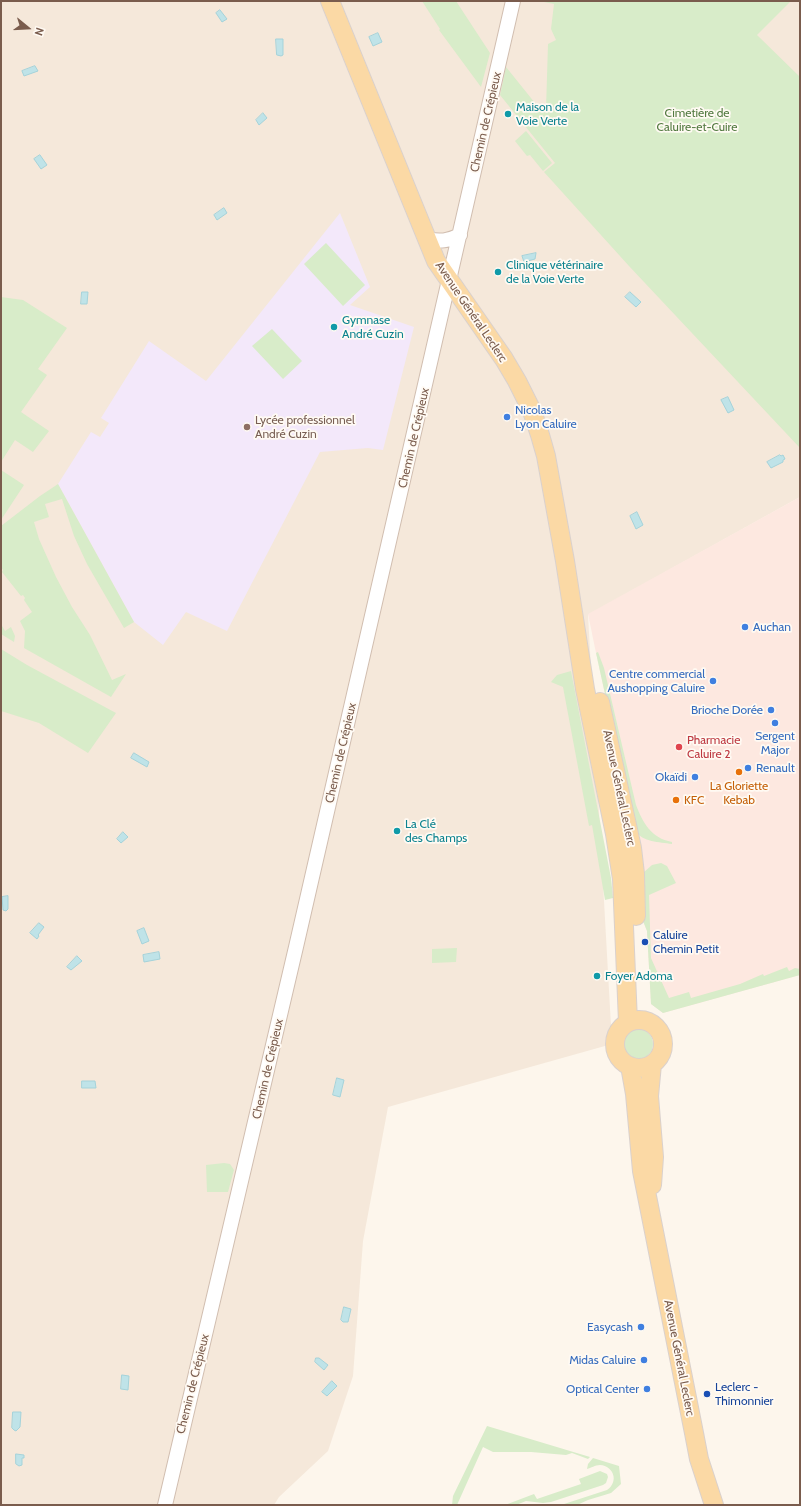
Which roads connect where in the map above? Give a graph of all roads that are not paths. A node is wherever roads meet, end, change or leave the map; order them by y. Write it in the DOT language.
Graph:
graph roads {
  1 [pos="330,1"];
  2 [pos="513,1"];
  3 [pos="460,235"];
  4 [pos="427,239"];
  5 [pos="450,280"];
  6 [pos="634,1021"];
  7 [pos="652,1064"];
  8 [pos="630,1066"];
  9 [pos="650,1209"];
  10 [pos="165,1505"];
  11 [pos="714,1505"];
  1 -- 4 [label="main road, Avenue Général Leclerc"];
  2 -- 3 [label="street, Chemin de Crépieux"];
  3 -- 4 [label="street"];
  3 -- 5 [label="street, Chemin de Crépieux"];
  4 -- 5 [label="main road, Avenue Général Leclerc"];
  5 -- 6 [label="main road, Avenue Général Leclerc"];
  5 -- 10 [label="street, Chemin de Crépieux"];
  6 -- 7 [label="main road"];
  6 -- 8 [label="main road"];
  7 -- 8 [label="main road"];
  7 -- 9 [label="main road, Avenue Général Leclerc"];
  8 -- 9 [label="main road, Avenue Général Leclerc"];
  9 -- 11 [label="main road, Avenue Général Leclerc"];
}
